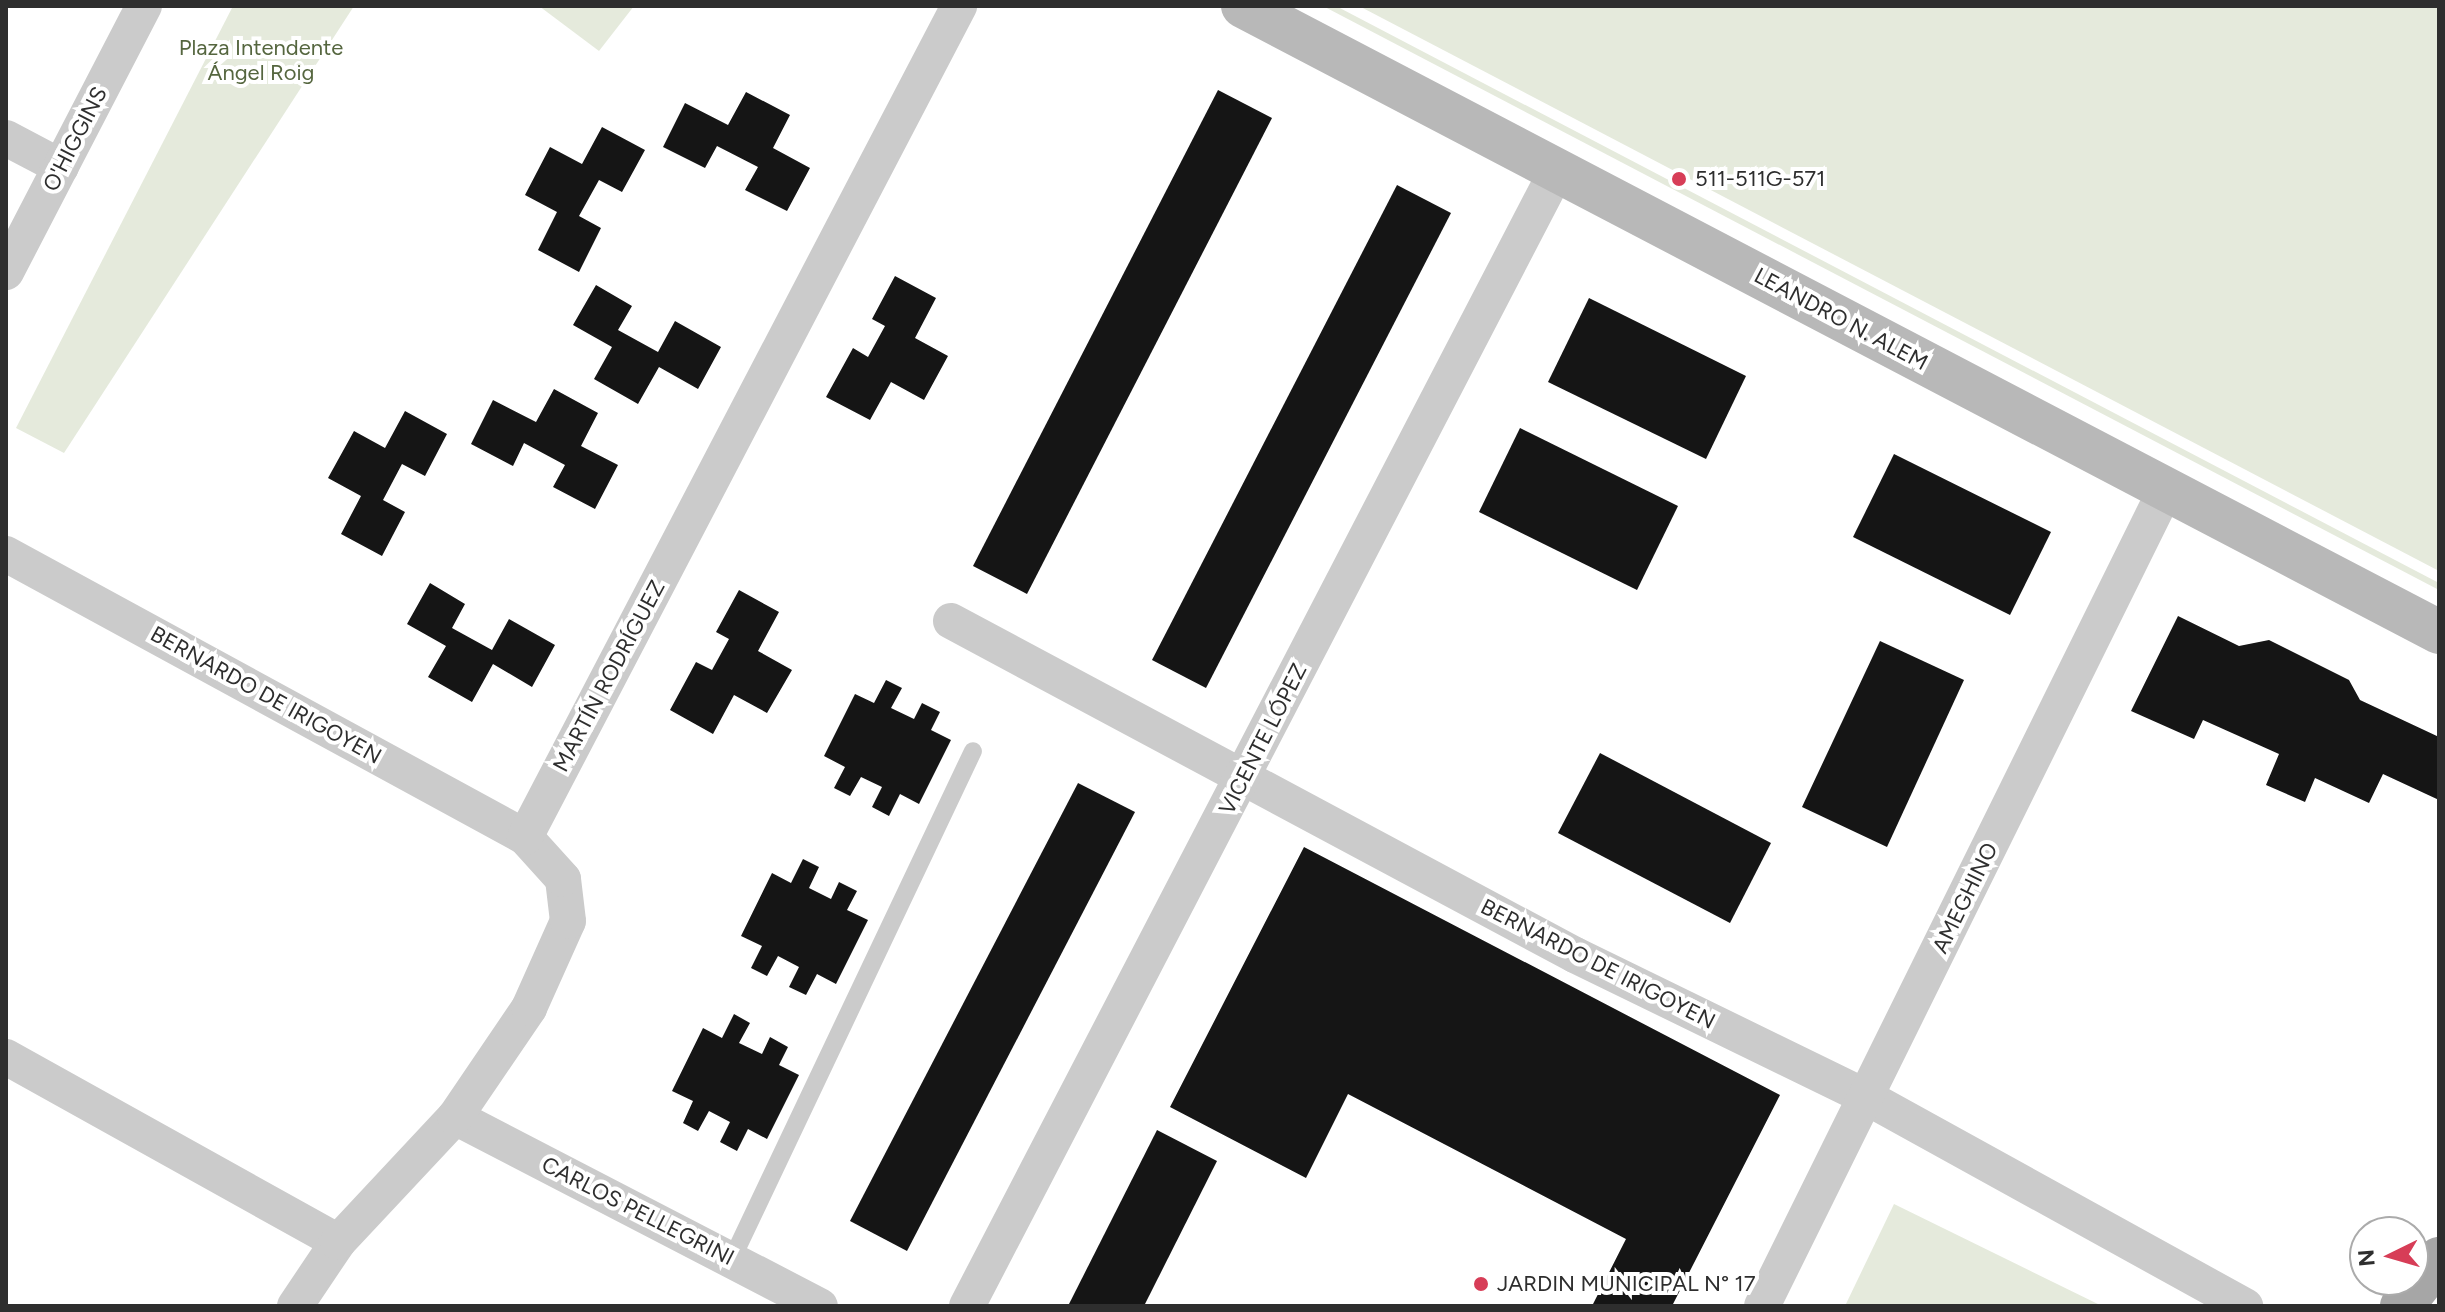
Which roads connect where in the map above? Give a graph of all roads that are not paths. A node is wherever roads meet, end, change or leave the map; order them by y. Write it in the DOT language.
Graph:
graph roads {
  1 [pos="144,6"];
  2 [pos="959,6"];
  3 [pos="1243,6"];
  4 [pos="6,138"];
  5 [pos="61,167"];
  6 [pos="1557,170"];
  7 [pos="6,272"];
  8 [pos="2166,489"];
  9 [pos="6,554"];
  10 [pos="951,621"];
  11 [pos="2439,632"];
  12 [pos="973,751"];
  13 [pos="1243,777"];
  14 [pos="525,837"];
  15 [pos="6,1057"];
  16 [pos="1868,1098"];
  17 [pos="455,1117"];
  18 [pos="338,1242"];
  19 [pos="732,1259"];
  20 [pos="2439,1259"];
  21 [pos="295,1306"];
  22 [pos="820,1306"];
  23 [pos="967,1306"];
  24 [pos="1762,1306"];
  25 [pos="2245,1306"];
  26 [pos="2402,1306"];
  1 -- 5 [label="street, O'HIGGINS"];
  2 -- 14 [label="street, MARTÍN RODRÍGUEZ"];
  3 -- 6 [label="main road, LEANDRO N. ALEM"];
  4 -- 5 [label="street"];
  5 -- 7 [label="street, O'HIGGINS"];
  6 -- 8 [label="main road, LEANDRO N. ALEM"];
  6 -- 13 [label="street, VICENTE LÓPEZ"];
  8 -- 11 [label="main road, LEANDRO N. ALEM"];
  8 -- 16 [label="street, AMEGHINO"];
  9 -- 14 [label="street, BERNARDO DE IRIGOYEN"];
  10 -- 13 [label="street, BERNARDO DE IRIGOYEN"];
  12 -- 19 [label="lane"];
  13 -- 16 [label="street, BERNARDO DE IRIGOYEN"];
  13 -- 23 [label="street, VICENTE LÓPEZ"];
  14 -- 17 [label="street"];
  15 -- 18 [label="street"];
  16 -- 24 [label="street, AMEGHINO"];
  16 -- 25 [label="street, BERNARDO DE IRIGOYEN"];
  17 -- 18 [label="street"];
  17 -- 19 [label="street, CARLOS PELLEGRINI"];
  18 -- 21 [label="street"];
  19 -- 22 [label="street, CARLOS PELLEGRINI"];
  20 -- 26 [label="main road"];
}
